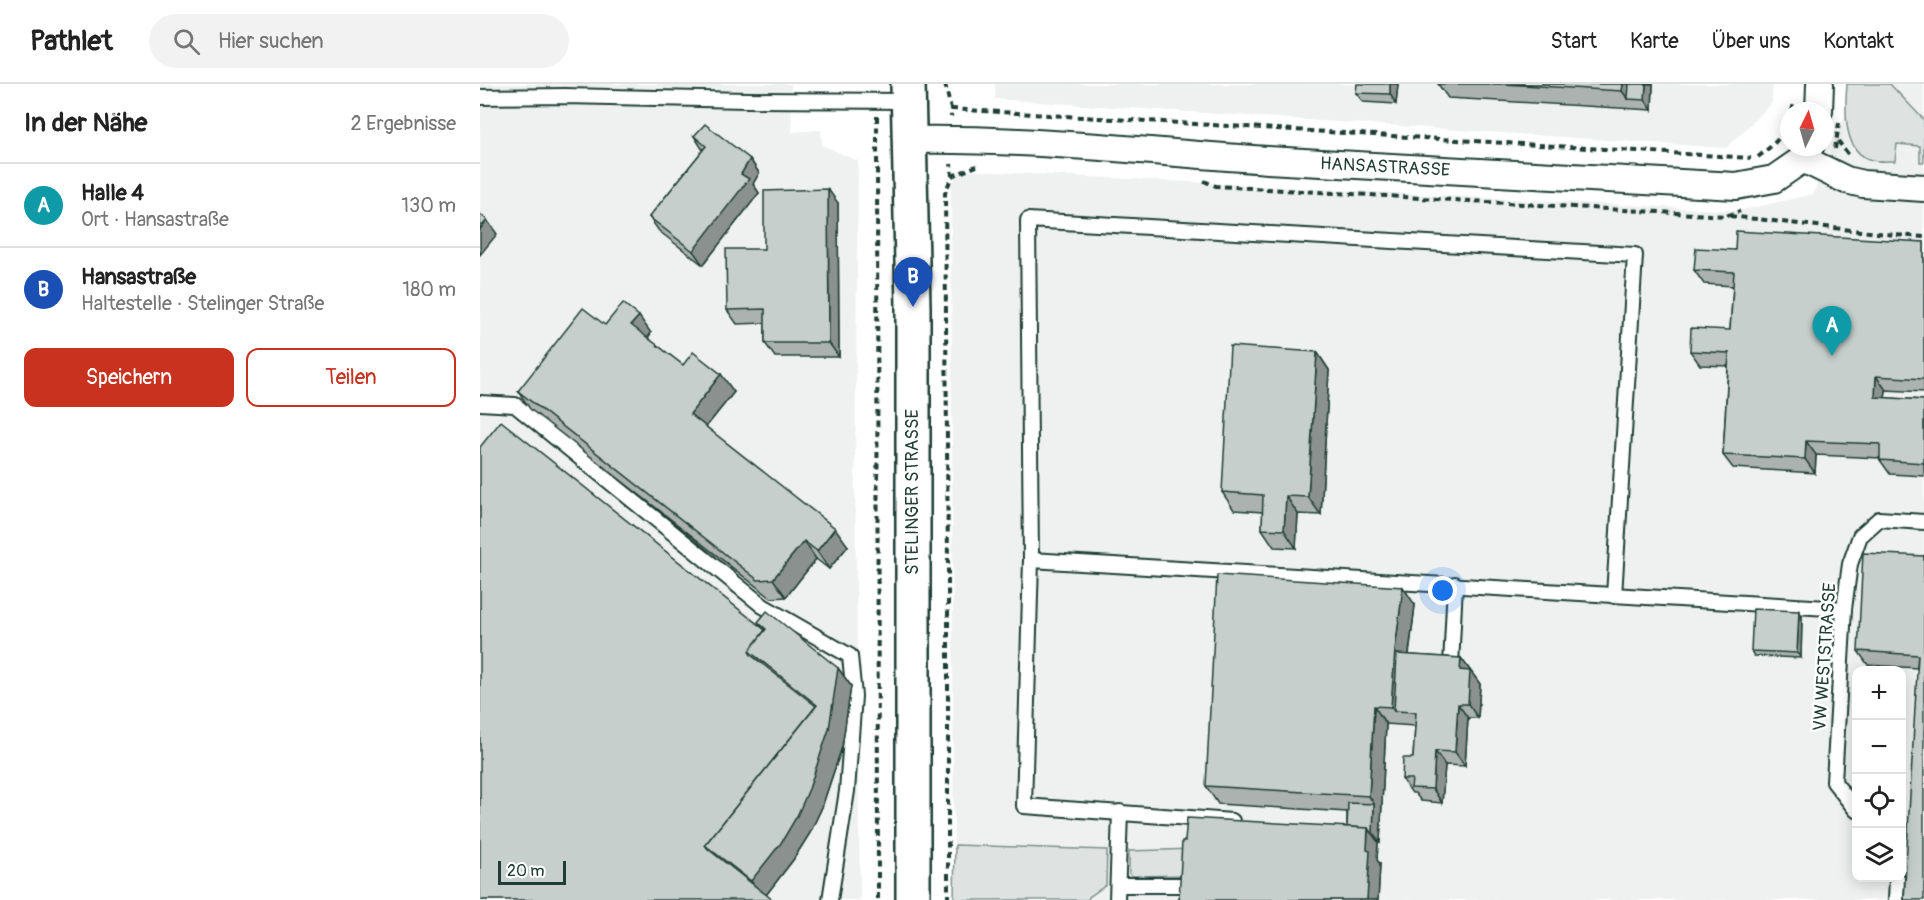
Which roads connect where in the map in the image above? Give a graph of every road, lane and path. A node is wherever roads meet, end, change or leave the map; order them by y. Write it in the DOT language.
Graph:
graph roads {
  1 [pos="945,84"];
  2 [pos="1820,84"];
  3 [pos="564,90"];
  4 [pos="909,93"];
  5 [pos="480,97"];
  6 [pos="877,100"];
  7 [pos="1819,102"];
  8 [pos="1780,138"];
  9 [pos="910,140"];
  10 [pos="1802,156"];
  11 [pos="1810,156"];
  12 [pos="952,176"];
  13 [pos="1924,188"];
  14 [pos="1726,216"];
  15 [pos="1924,237"];
  16 [pos="480,403"];
  17 [pos="1924,522"];
  18 [pos="1031,560"];
  19 [pos="1455,584"];
  20 [pos="1614,596"];
  21 [pos="1844,609"];
  22 [pos="1451,664"];
  23 [pos="1852,804"];
  24 [pos="1120,812"];
  25 [pos="1250,823"];
  26 [pos="1897,882"];
  27 [pos="1118,885"];
  28 [pos="1190,885"];
  29 [pos="914,897"];
  30 [pos="831,900"];
  31 [pos="878,900"];
  32 [pos="948,900"];
  33 [pos="1117,900"];
  34 [pos="1896,900"];
  1 -- 8 [label="path"];
  2 -- 7 [label="street"];
  3 -- 5 [label="lane"];
  3 -- 6 [label="lane"];
  4 -- 6 [label="lane"];
  4 -- 9 [label="main road, STELINGER STRASSE"];
  6 -- 31 [label="path"];
  9 -- 10 [label="street, HANSASTRASSE"];
  9 -- 29 [label="main road, STELINGER STRASSE"];
  11 -- 13 [label="street"];
  12 -- 32 [label="path"];
  14 -- 15 [label="path"];
  16 -- 30 [label="lane"];
  17 -- 21 [label="lane, VW WESTSTRASSE"];
  18 -- 19 [label="lane"];
  18 -- 20 [label="lane"];
  18 -- 24 [label="lane"];
  19 -- 20 [label="lane"];
  19 -- 22 [label="lane"];
  20 -- 21 [label="lane"];
  21 -- 23 [label="lane, VW WESTSTRASSE"];
  24 -- 25 [label="lane"];
  24 -- 27 [label="lane"];
  26 -- 34 [label="lane"];
  27 -- 28 [label="lane"];
  27 -- 33 [label="lane"];
}
